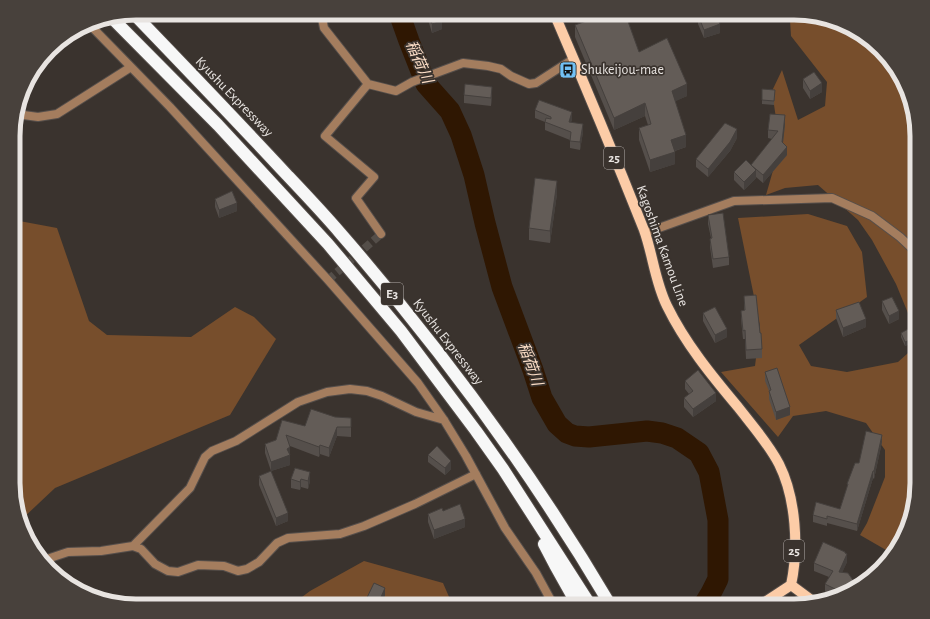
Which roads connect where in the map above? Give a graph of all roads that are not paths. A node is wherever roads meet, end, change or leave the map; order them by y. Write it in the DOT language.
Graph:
graph roads {
  1 [pos="139,20"];
  2 [pos="322,20"];
  3 [pos="557,20"];
  4 [pos="116,22"];
  5 [pos="93,28"];
  6 [pos="574,59"];
  7 [pos="131,67"];
  8 [pos="368,84"];
  9 [pos="22,115"];
  10 [pos="644,233"];
  11 [pos="382,234"];
  12 [pos="910,246"];
  13 [pos="444,420"];
  14 [pos="476,474"];
  15 [pos="524,501"];
  16 [pos="133,546"];
  17 [pos="48,559"];
  18 [pos="791,585"];
  19 [pos="809,598"];
  20 [pos="550,599"];
  21 [pos="574,599"];
  22 [pos="587,599"];
  23 [pos="608,599"];
  24 [pos="770,599"];
  1 -- 23 [label="highway, Kyushu Expressway / E3"];
  2 -- 8 [label="street"];
  3 -- 6 [label="main road, Kagoshima Kamou Line / 25"];
  4 -- 15 [label="highway, E3"];
  5 -- 7 [label="street"];
  6 -- 8 [label="street"];
  6 -- 10 [label="main road, Kagoshima Kamou Line / 25"];
  7 -- 9 [label="street"];
  7 -- 13 [label="street"];
  8 -- 11 [label="street"];
  10 -- 12 [label="street"];
  10 -- 18 [label="main road, Kagoshima Kamou Line / 25"];
  13 -- 14 [label="street"];
  13 -- 16 [label="street"];
  14 -- 16 [label="street"];
  14 -- 20 [label="street"];
  15 -- 21 [label="highway"];
  15 -- 22 [label="highway, E3"];
  16 -- 17 [label="street"];
  18 -- 19 [label="main road"];
  18 -- 24 [label="main road"];
}
